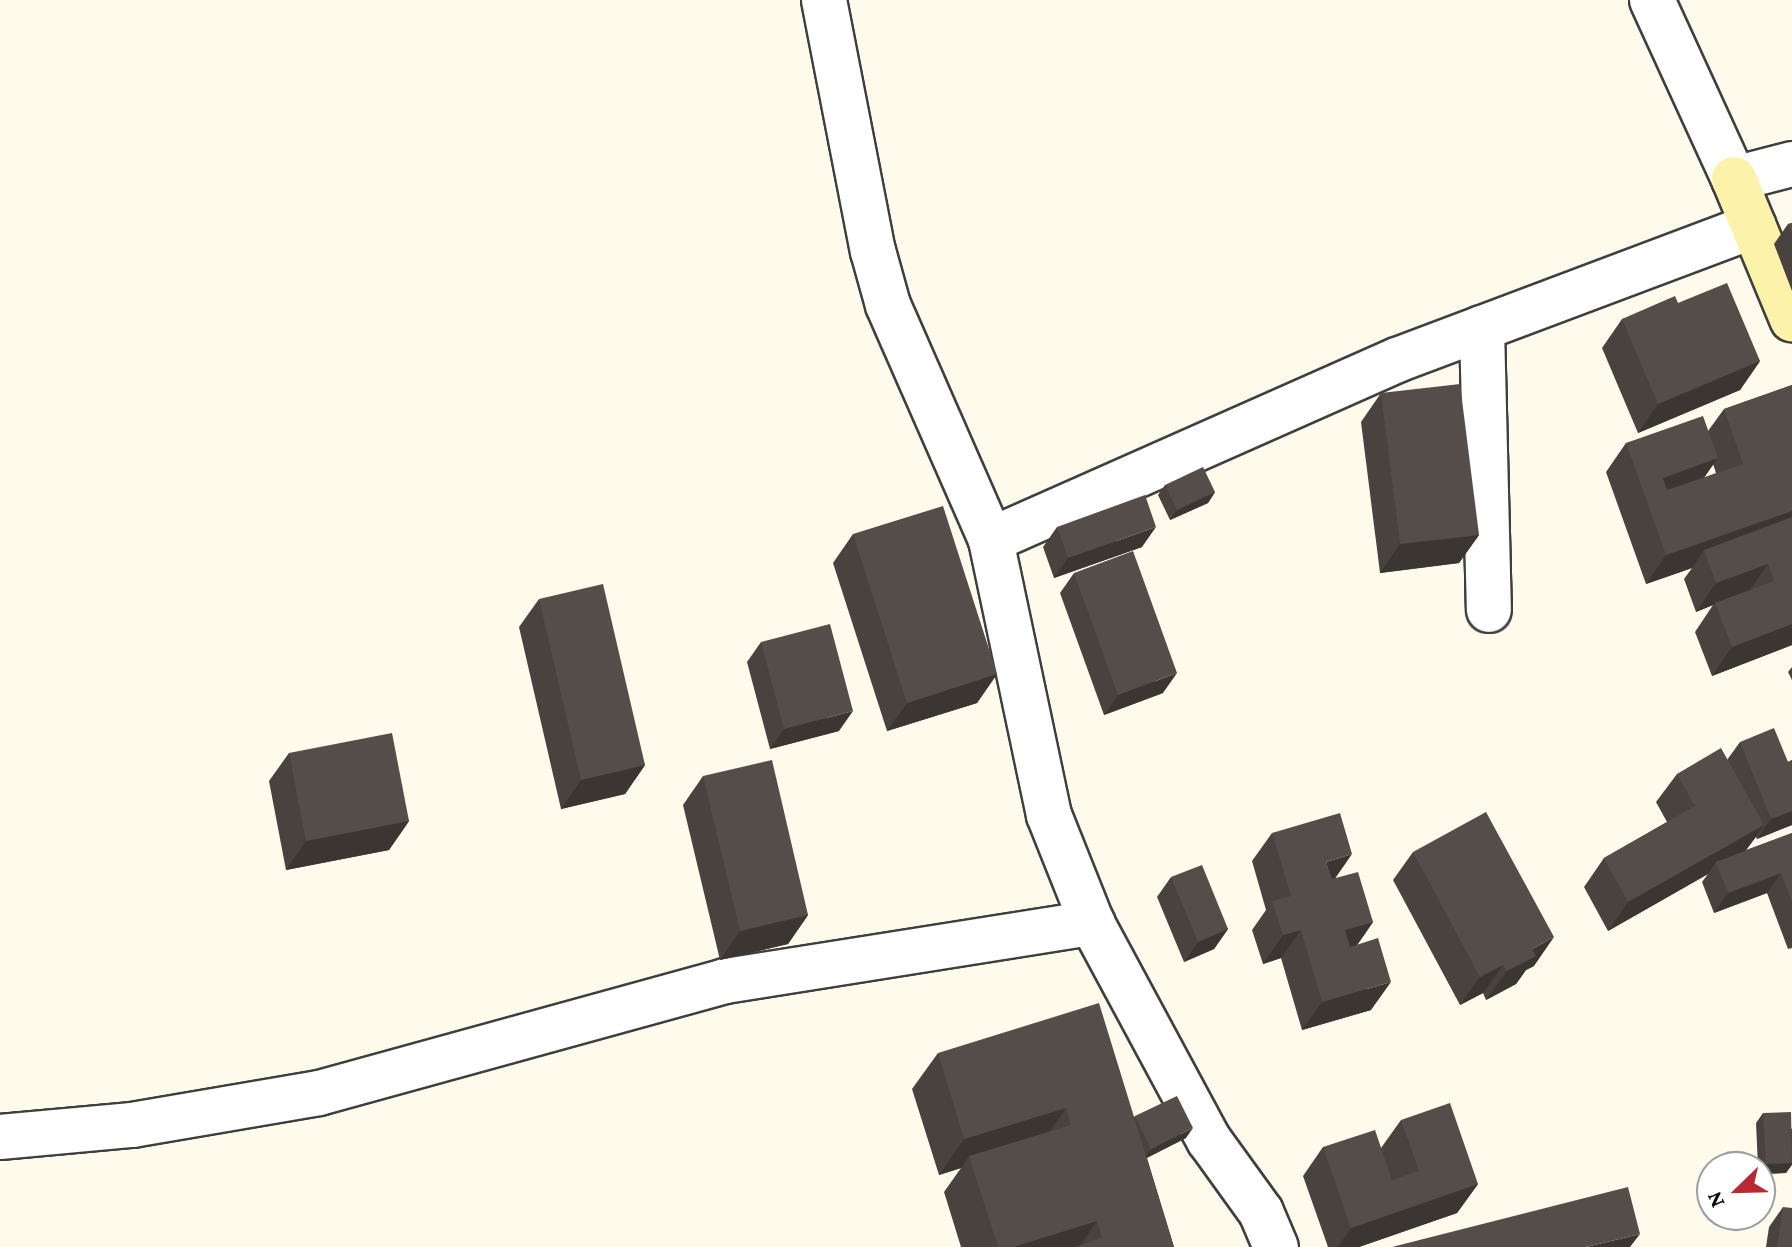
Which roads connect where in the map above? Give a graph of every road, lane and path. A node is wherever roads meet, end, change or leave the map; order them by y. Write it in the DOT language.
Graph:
graph roads {
  1 [pos="824,0"];
  2 [pos="1652,0"];
  3 [pos="1792,164"];
  4 [pos="1734,179"];
  5 [pos="1754,226"];
  6 [pos="1792,319"];
  7 [pos="1482,328"];
  8 [pos="991,540"];
  9 [pos="1489,610"];
  10 [pos="1092,923"];
  11 [pos="0,1137"];
  12 [pos="1276,1247"];
  1 -- 8 [label="street"];
  2 -- 4 [label="street"];
  3 -- 4 [label="street"];
  4 -- 5 [label="street"];
  5 -- 6 [label="street"];
  5 -- 7 [label="street"];
  7 -- 8 [label="street"];
  7 -- 9 [label="street"];
  8 -- 10 [label="street"];
  10 -- 11 [label="street"];
  10 -- 12 [label="street"];
}
